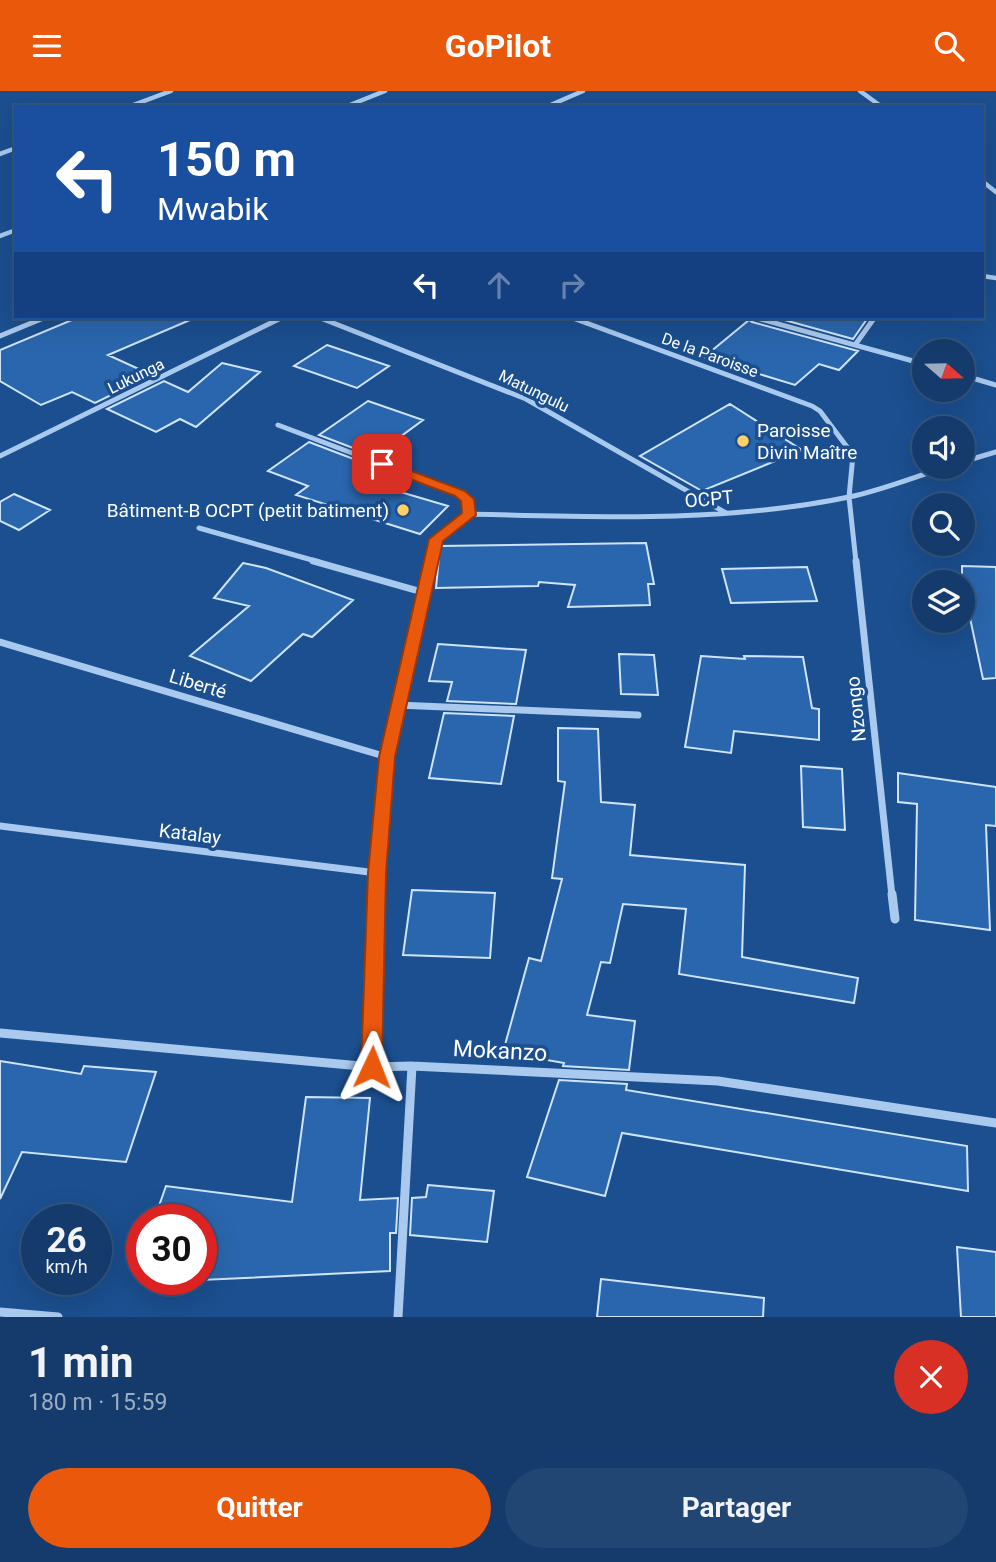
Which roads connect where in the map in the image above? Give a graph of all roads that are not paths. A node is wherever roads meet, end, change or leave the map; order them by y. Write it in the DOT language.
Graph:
graph roads {
  1 [pos="171,91"];
  2 [pos="385,91"];
  3 [pos="570,91"];
  4 [pos="860,91"];
  5 [pos="580,92"];
  6 [pos="133,105"];
  7 [pos="350,105"];
  8 [pos="551,105"];
  9 [pos="879,105"];
  10 [pos="41,319"];
  11 [pos="279,319"];
  12 [pos="323,319"];
  13 [pos="576,319"];
  14 [pos="760,319"];
  15 [pos="874,319"];
  16 [pos="0,336"];
  17 [pos="855,345"];
  18 [pos="912,362"];
  19 [pos="975,378"];
  20 [pos="996,384"];
  21 [pos="278,425"];
  22 [pos="996,452"];
  23 [pos="0,456"];
  24 [pos="975,458"];
  25 [pos="912,478"];
  26 [pos="849,497"];
  27 [pos="727,514"];
  28 [pos="469,515"];
  29 [pos="200,528"];
  30 [pos="422,592"];
  31 [pos="0,642"];
  32 [pos="397,705"];
  33 [pos="638,715"];
  34 [pos="387,757"];
  35 [pos="0,826"];
  36 [pos="377,873"];
  37 [pos="895,919"];
  38 [pos="0,1033"];
  39 [pos="412,1066"];
  40 [pos="372,1067"];
  41 [pos="996,1123"];
  42 [pos="0,1312"];
  43 [pos="58,1317"];
  44 [pos="398,1317"];
  1 -- 6 [label="street"];
  2 -- 7 [label="street"];
  3 -- 5 [label="street"];
  4 -- 9 [label="street"];
  5 -- 8 [label="street"];
  10 -- 16 [label="street"];
  11 -- 23 [label="street, Lukunga"];
  12 -- 27 [label="street, Matungulu"];
  13 -- 26 [label="street, De la Paroisse"];
  14 -- 17 [label="street"];
  15 -- 17 [label="street"];
  17 -- 18 [label="street"];
  19 -- 20 [label="street"];
  21 -- 28 [label="street"];
  22 -- 24 [label="street"];
  25 -- 26 [label="street, OCPT"];
  26 -- 27 [label="street, OCPT"];
  26 -- 37 [label="street, Nzongo"];
  27 -- 28 [label="street, OCPT"];
  28 -- 30 [label="street"];
  29 -- 30 [label="street"];
  30 -- 32 [label="street"];
  31 -- 34 [label="street, Liberté"];
  32 -- 33 [label="street"];
  32 -- 34 [label="street"];
  34 -- 36 [label="street"];
  35 -- 36 [label="street, Katalay"];
  36 -- 40 [label="street"];
  38 -- 40 [label="street, Mokanzo"];
  39 -- 40 [label="street, Mokanzo"];
  39 -- 41 [label="street, Mokanzo"];
  39 -- 44 [label="street"];
  42 -- 43 [label="street"];
}
